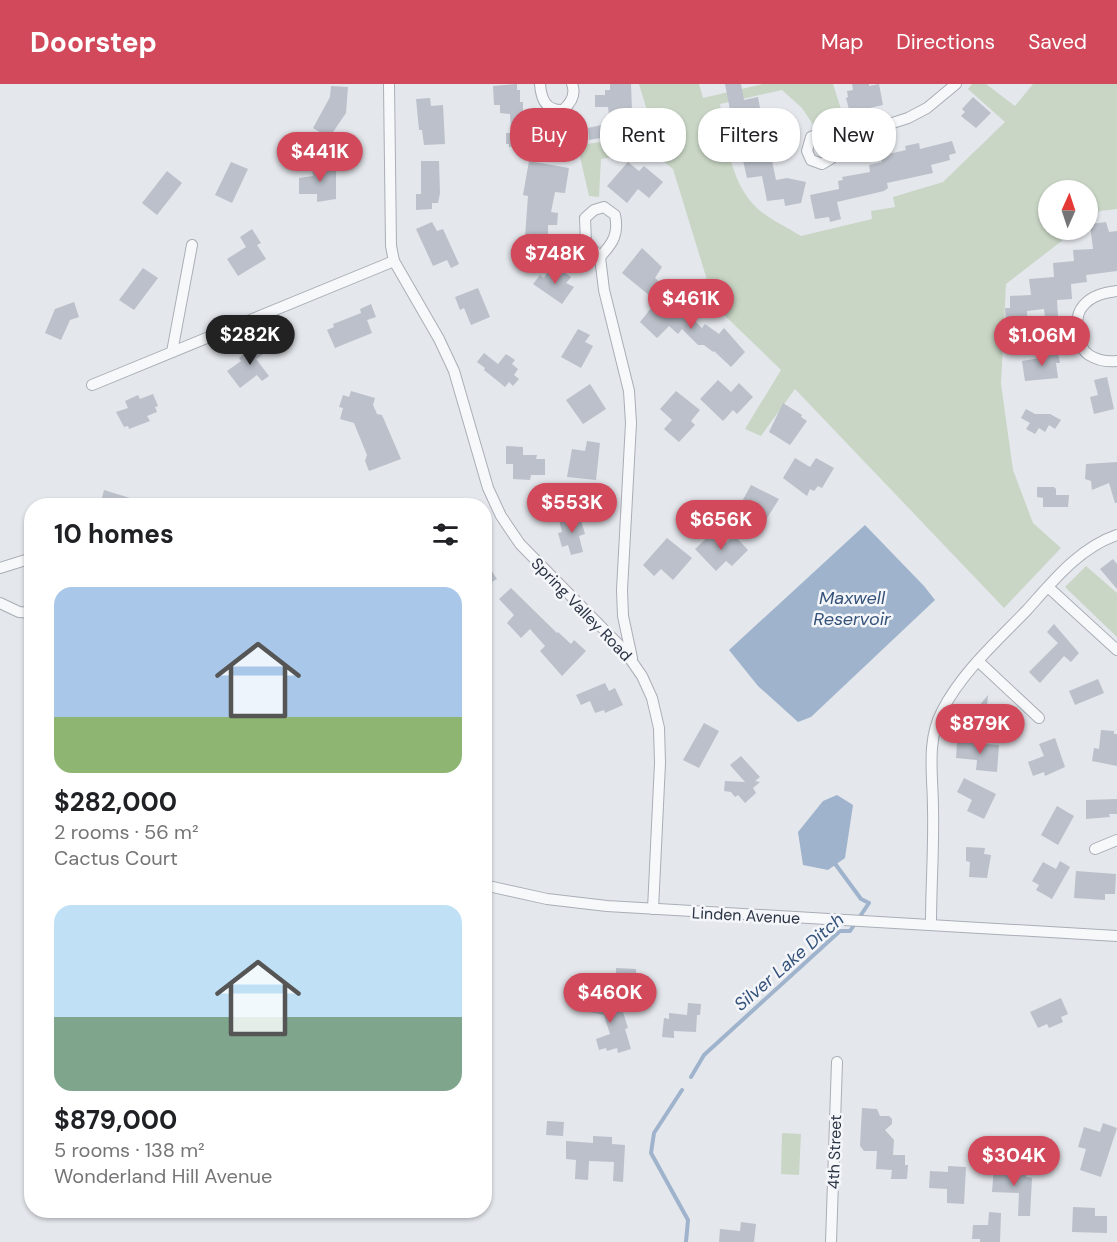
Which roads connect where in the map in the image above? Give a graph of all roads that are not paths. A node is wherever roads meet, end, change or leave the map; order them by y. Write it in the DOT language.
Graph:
graph roads {
  1 [pos="389,84"];
  2 [pos="540,84"];
  3 [pos="572,84"];
  4 [pos="956,84"];
  5 [pos="896,120"];
  6 [pos="192,245"];
  7 [pos="600,257"];
  8 [pos="394,261"];
  9 [pos="1117,291"];
  10 [pos="172,352"];
  11 [pos="1117,362"];
  12 [pos="92,385"];
  13 [pos="1117,535"];
  14 [pos="24,560"];
  15 [pos="0,568"];
  16 [pos="1048,587"];
  17 [pos="0,603"];
  18 [pos="24,613"];
  19 [pos="1117,650"];
  20 [pos="633,661"];
  21 [pos="978,661"];
  22 [pos="1039,718"];
  23 [pos="1117,840"];
  24 [pos="1095,849"];
  25 [pos="492,887"];
  26 [pos="653,909"];
  27 [pos="931,924"];
  28 [pos="1117,936"];
  29 [pos="837,1062"];
  30 [pos="831,1242"];
  1 -- 8 [label="street, Spring Valley Road"];
  2 -- 3 [label="street"];
  4 -- 5 [label="street"];
  6 -- 10 [label="street"];
  7 -- 20 [label="street"];
  8 -- 10 [label="street"];
  8 -- 20 [label="street, Spring Valley Road"];
  9 -- 11 [label="street"];
  10 -- 12 [label="street"];
  13 -- 16 [label="street"];
  14 -- 15 [label="street"];
  16 -- 19 [label="street"];
  16 -- 21 [label="street"];
  17 -- 18 [label="street"];
  20 -- 26 [label="street, Spring Valley Road"];
  21 -- 22 [label="street"];
  21 -- 27 [label="street"];
  23 -- 24 [label="street"];
  25 -- 26 [label="street, Linden Avenue"];
  26 -- 27 [label="street, Linden Avenue"];
  27 -- 28 [label="street, Linden Avenue"];
  29 -- 30 [label="street, 4th Street"];
}
